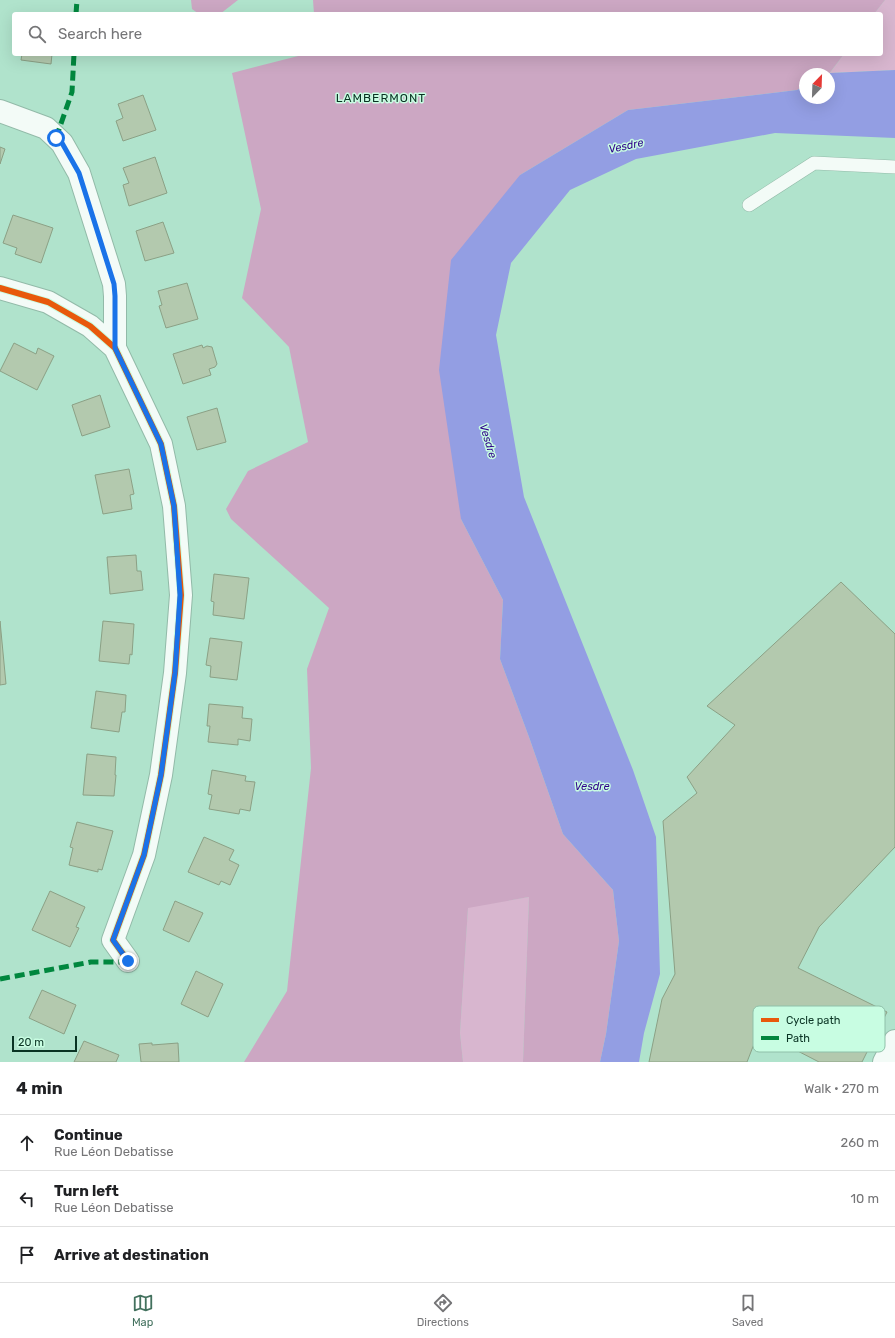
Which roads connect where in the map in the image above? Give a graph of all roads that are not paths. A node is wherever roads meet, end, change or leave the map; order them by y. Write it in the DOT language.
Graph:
graph roads {
  1 [pos="0,111"];
  2 [pos="895,167"];
  3 [pos="749,205"];
  4 [pos="0,288"];
  5 [pos="115,348"];
  6 [pos="128,961"];
  7 [pos="895,1041"];
  8 [pos="884,1062"];
  1 -- 5 [label="street"];
  2 -- 3 [label="lane"];
  4 -- 5 [label="street"];
  5 -- 6 [label="street"];
  7 -- 8 [label="street"];
}
